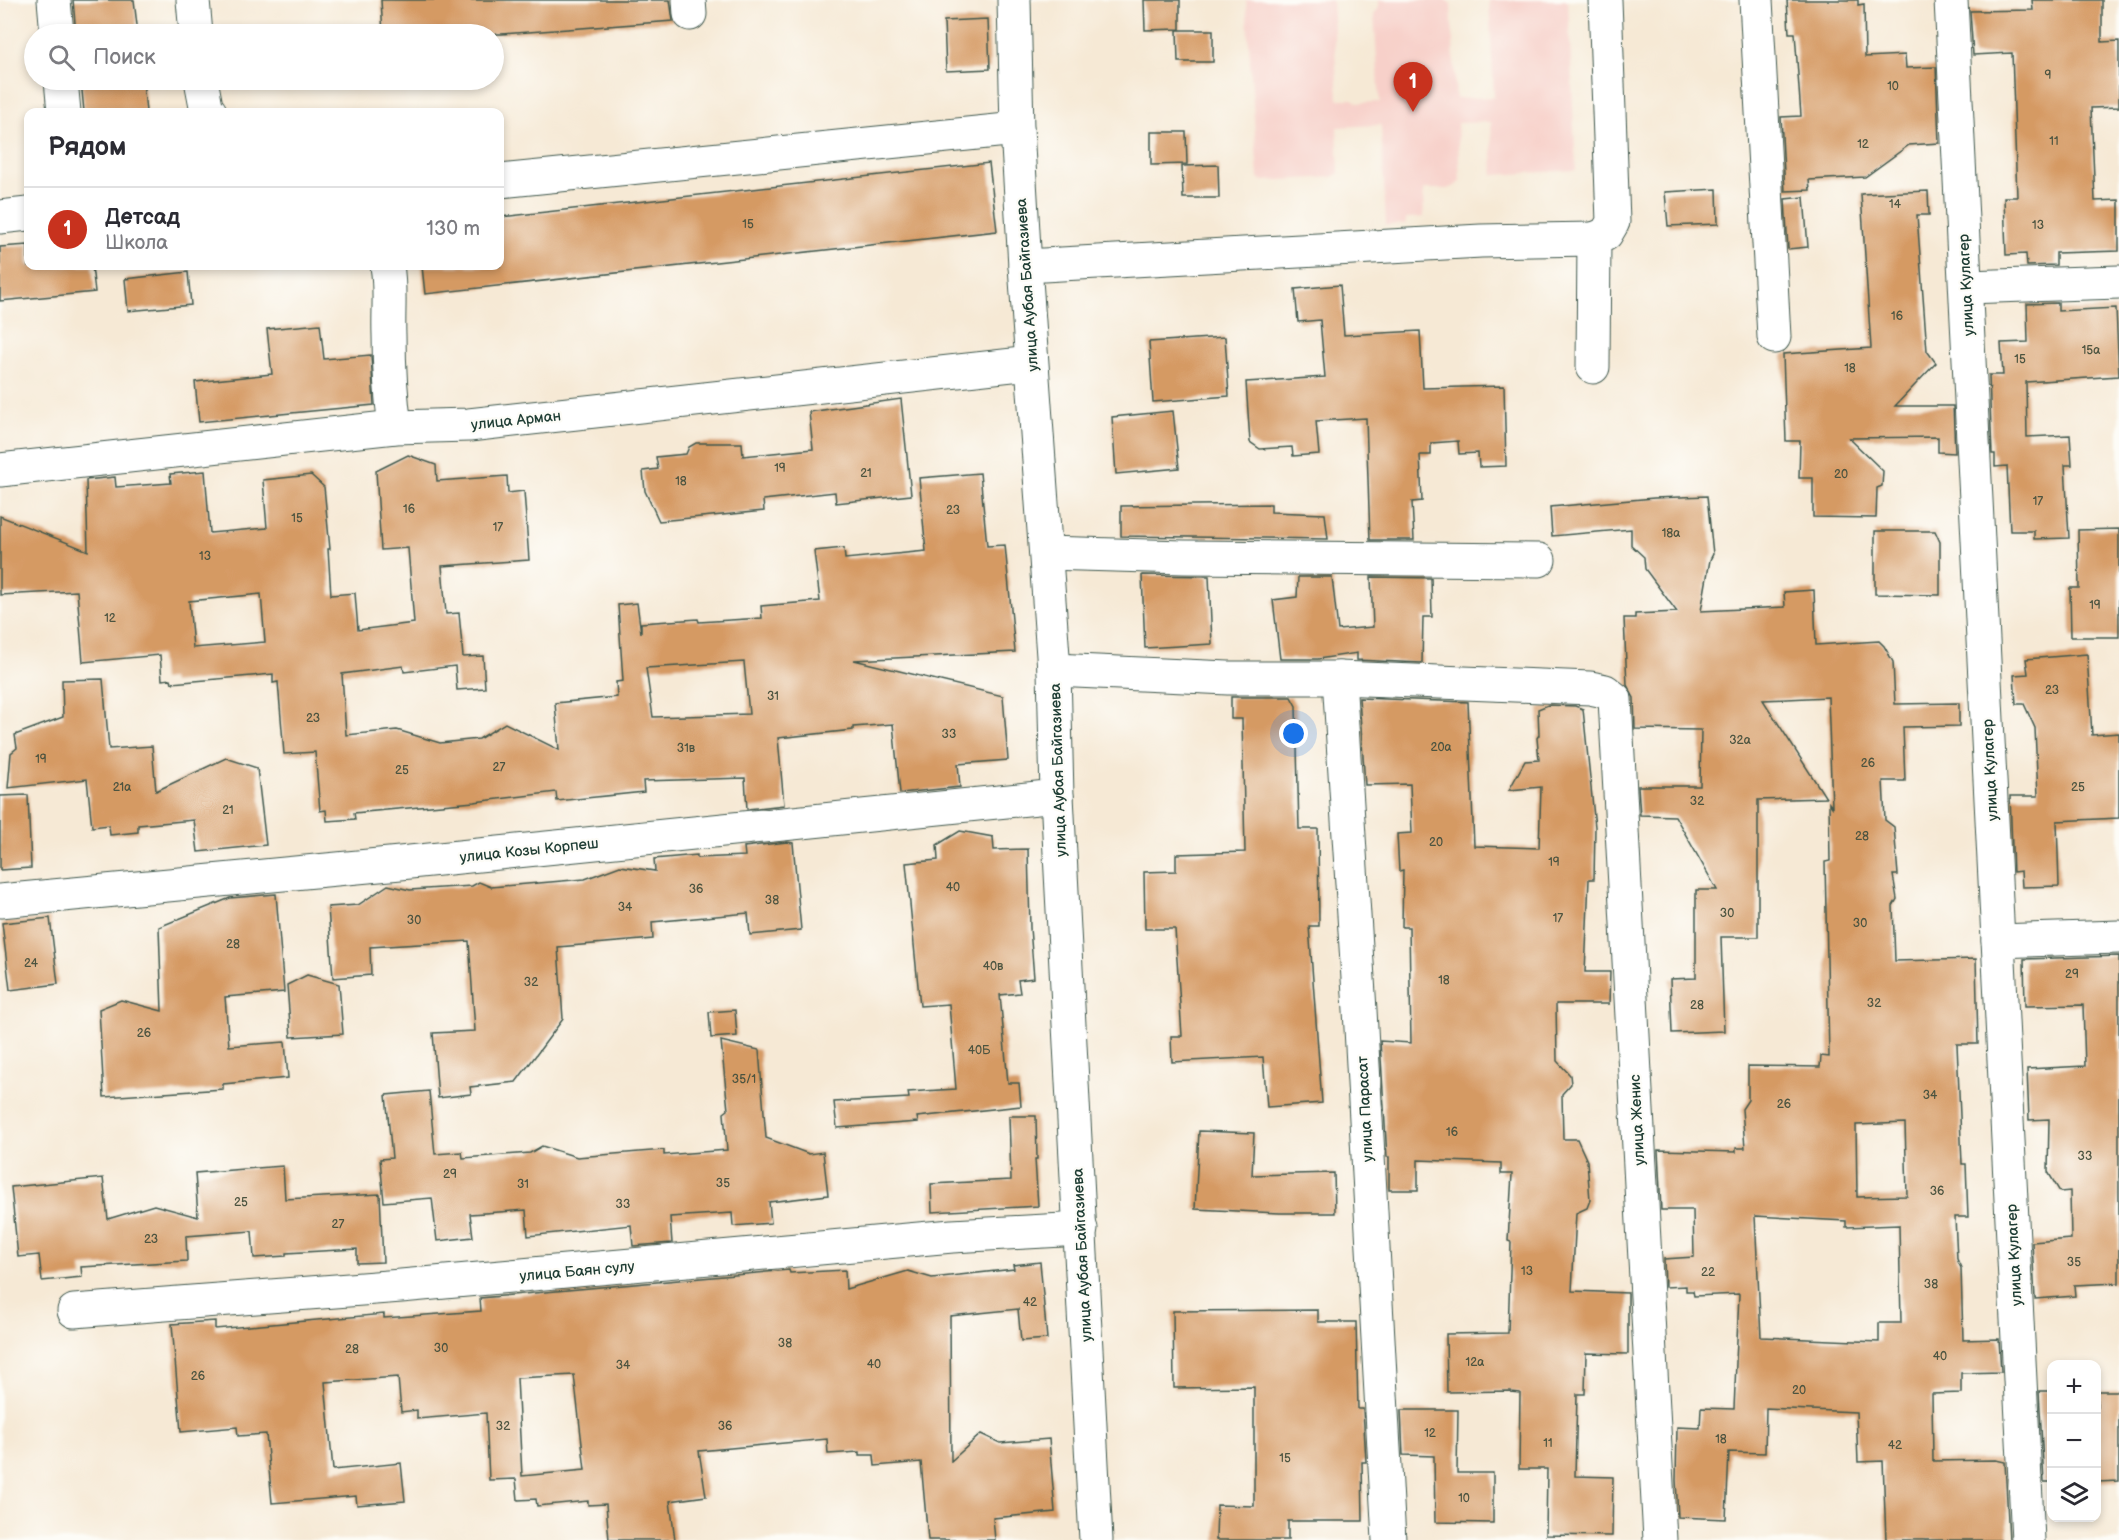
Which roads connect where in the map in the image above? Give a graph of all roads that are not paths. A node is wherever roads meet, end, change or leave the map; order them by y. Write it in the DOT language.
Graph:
graph roads {
  1 [pos="54,0"];
  2 [pos="192,0"];
  3 [pos="1014,0"];
  4 [pos="1605,0"];
  5 [pos="1756,0"];
  6 [pos="1951,0"];
  7 [pos="56,24"];
  8 [pos="195,24"];
  9 [pos="62,90"];
  10 [pos="203,90"];
  11 [pos="64,108"];
  12 [pos="206,108"];
  13 [pos="1017,129"];
  14 [pos="504,181"];
  15 [pos="24,215"];
  16 [pos="0,218"];
  17 [pos="1594,239"];
  18 [pos="1025,266"];
  19 [pos="388,270"];
  20 [pos="2119,282"];
  21 [pos="1966,287"];
  22 [pos="1774,337"];
  23 [pos="1031,363"];
  24 [pos="1593,367"];
  25 [pos="395,427"];
  26 [pos="0,470"];
  27 [pos="1046,553"];
  28 [pos="1539,560"];
  29 [pos="1054,670"];
  30 [pos="1339,678"];
  31 [pos="1057,796"];
  32 [pos="0,901"];
  33 [pos="2119,938"];
  34 [pos="1998,941"];
  35 [pos="1081,1229"];
  36 [pos="74,1311"];
  37 [pos="1096,1540"];
  38 [pos="1389,1540"];
  39 [pos="1660,1540"];
  40 [pos="2028,1540"];
  1 -- 7 [label="street"];
  2 -- 8 [label="street"];
  3 -- 13 [label="street, улица Аубая Байгазиева"];
  4 -- 17 [label="street"];
  5 -- 22 [label="street"];
  6 -- 21 [label="street, улица Кулагер"];
  9 -- 11 [label="street"];
  10 -- 12 [label="street"];
  13 -- 14 [label="street"];
  13 -- 18 [label="street, улица Аубая Байгазиева"];
  15 -- 16 [label="street"];
  17 -- 18 [label="street"];
  17 -- 24 [label="street"];
  18 -- 23 [label="street, улица Аубая Байгазиева"];
  19 -- 25 [label="street"];
  20 -- 21 [label="street"];
  21 -- 34 [label="street, улица Кулагер"];
  23 -- 25 [label="street, улица Арман"];
  23 -- 27 [label="street, улица Аубая Байгазиева"];
  25 -- 26 [label="street, улица Арман"];
  27 -- 28 [label="street"];
  27 -- 29 [label="street, улица Аубая Байгазиева"];
  29 -- 30 [label="street"];
  29 -- 31 [label="street, улица Аубая Байгазиева"];
  30 -- 38 [label="street, улица Парасат"];
  30 -- 39 [label="street, улица Женис"];
  31 -- 32 [label="street, улица Козы Корпеш"];
  31 -- 35 [label="street, улица Аубая Байгазиева"];
  33 -- 34 [label="street"];
  34 -- 40 [label="street, улица Кулагер"];
  35 -- 36 [label="street, улица Баян сулу"];
  35 -- 37 [label="street, улица Аубая Байгазиева"];
}
